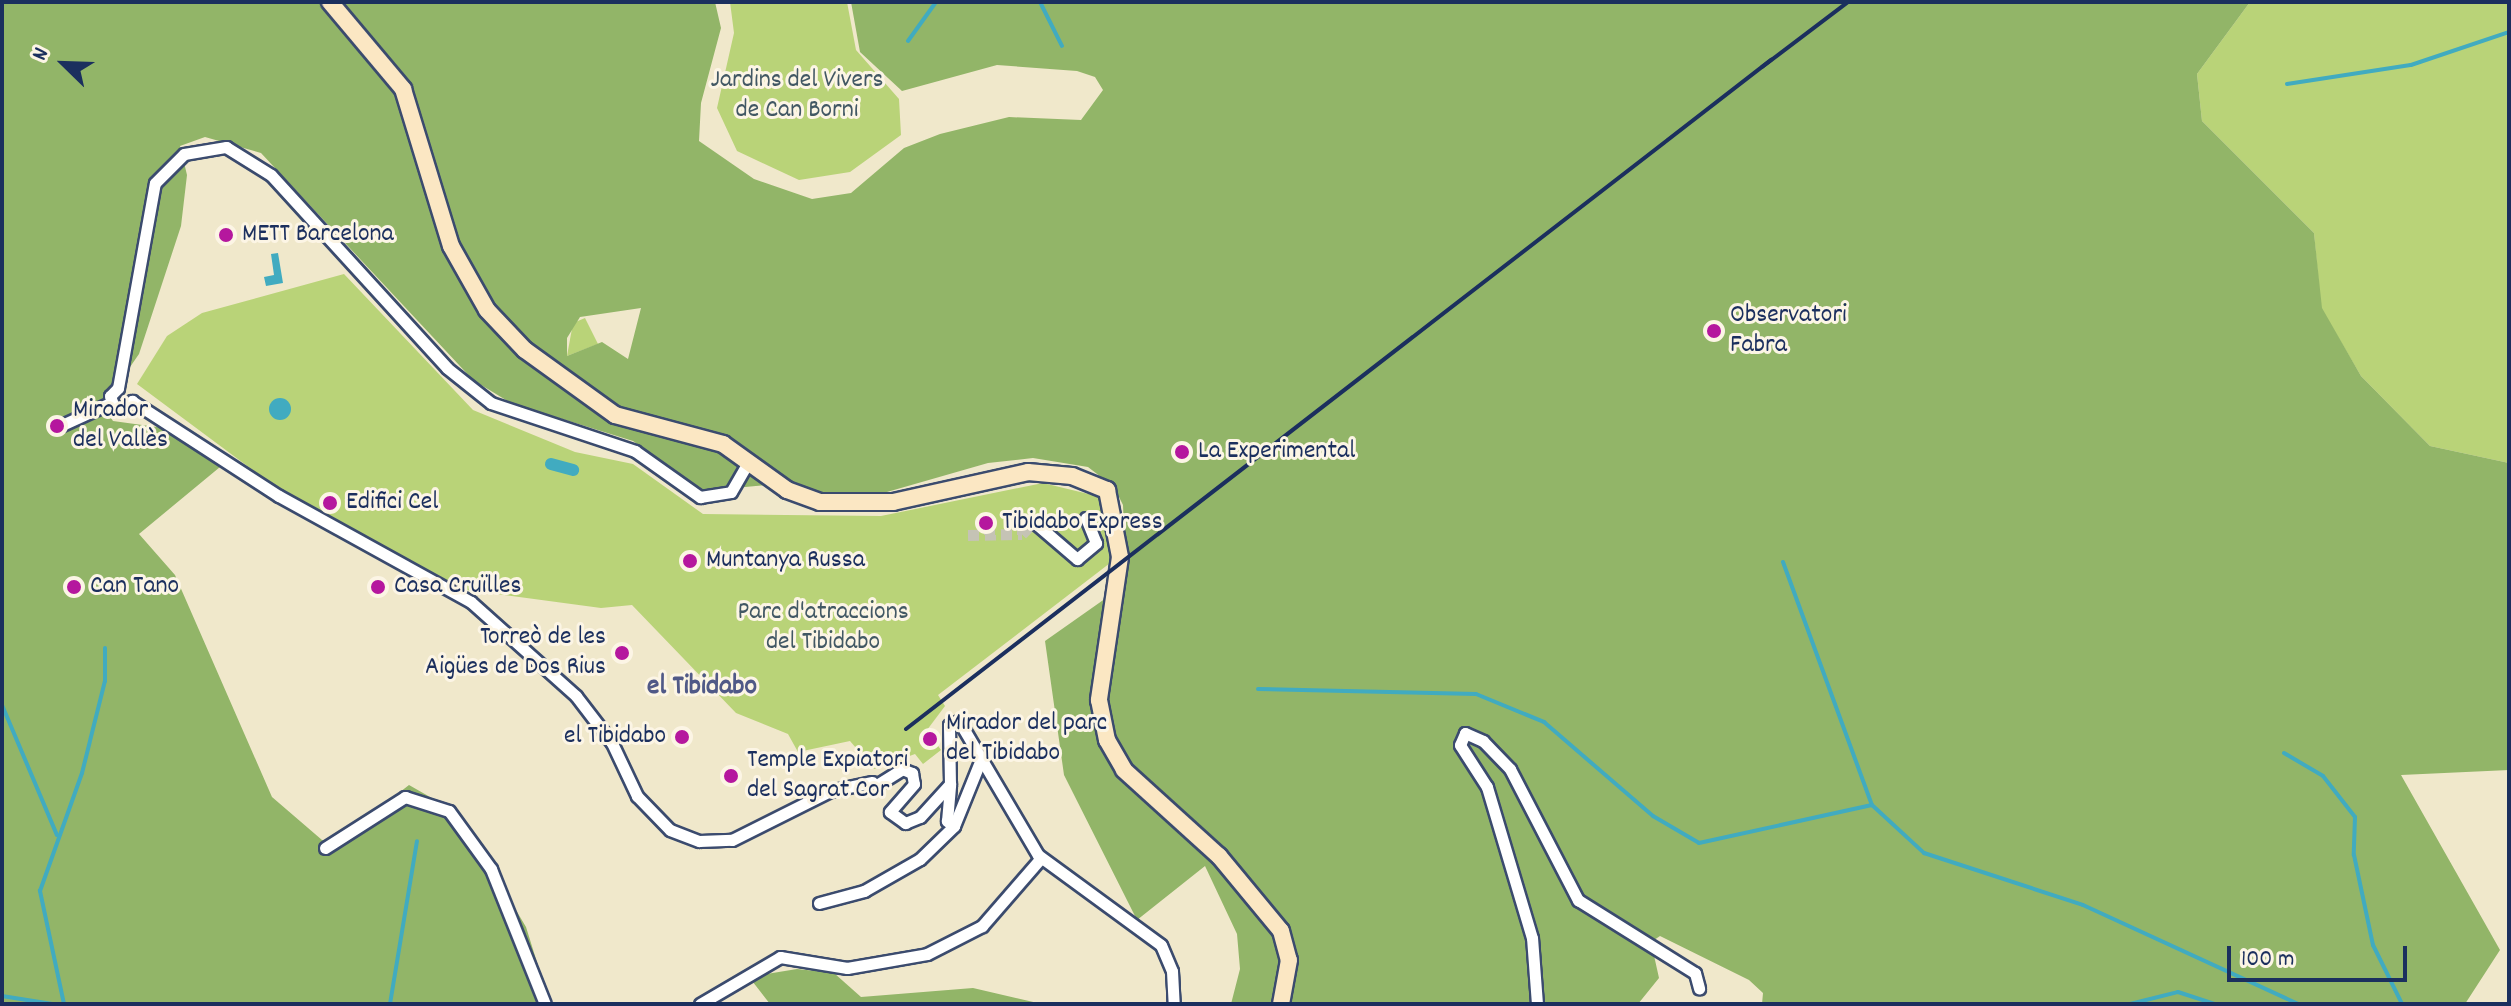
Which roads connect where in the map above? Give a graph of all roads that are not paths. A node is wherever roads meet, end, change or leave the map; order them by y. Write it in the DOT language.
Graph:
graph roads {
  1 [pos="330,2"];
  2 [pos="118,388"];
  3 [pos="132,401"];
  4 [pos="110,403"];
  5 [pos="62,425"];
  6 [pos="749,461"];
  7 [pos="1086,518"];
  8 [pos="1034,522"];
  9 [pos="979,764"];
  10 [pos="950,784"];
  11 [pos="954,826"];
  12 [pos="325,848"];
  13 [pos="1041,858"];
  14 [pos="819,903"];
  15 [pos="1699,988"];
  16 [pos="545,1004"];
  17 [pos="700,1004"];
  18 [pos="1174,1004"];
  19 [pos="1281,1004"];
  20 [pos="1537,1004"];
  1 -- 6 [label="street"];
  2 -- 3 [label="street"];
  2 -- 4 [label="street"];
  2 -- 6 [label="street"];
  3 -- 4 [label="street"];
  3 -- 10 [label="street"];
  4 -- 5 [label="street"];
  6 -- 19 [label="street"];
  7 -- 8 [label="street"];
  9 -- 10 [label="street"];
  9 -- 11 [label="street"];
  9 -- 13 [label="street"];
  10 -- 11 [label="street"];
  11 -- 14 [label="street"];
  12 -- 16 [label="street"];
  13 -- 17 [label="street"];
  13 -- 18 [label="street"];
  15 -- 20 [label="street"];
}
